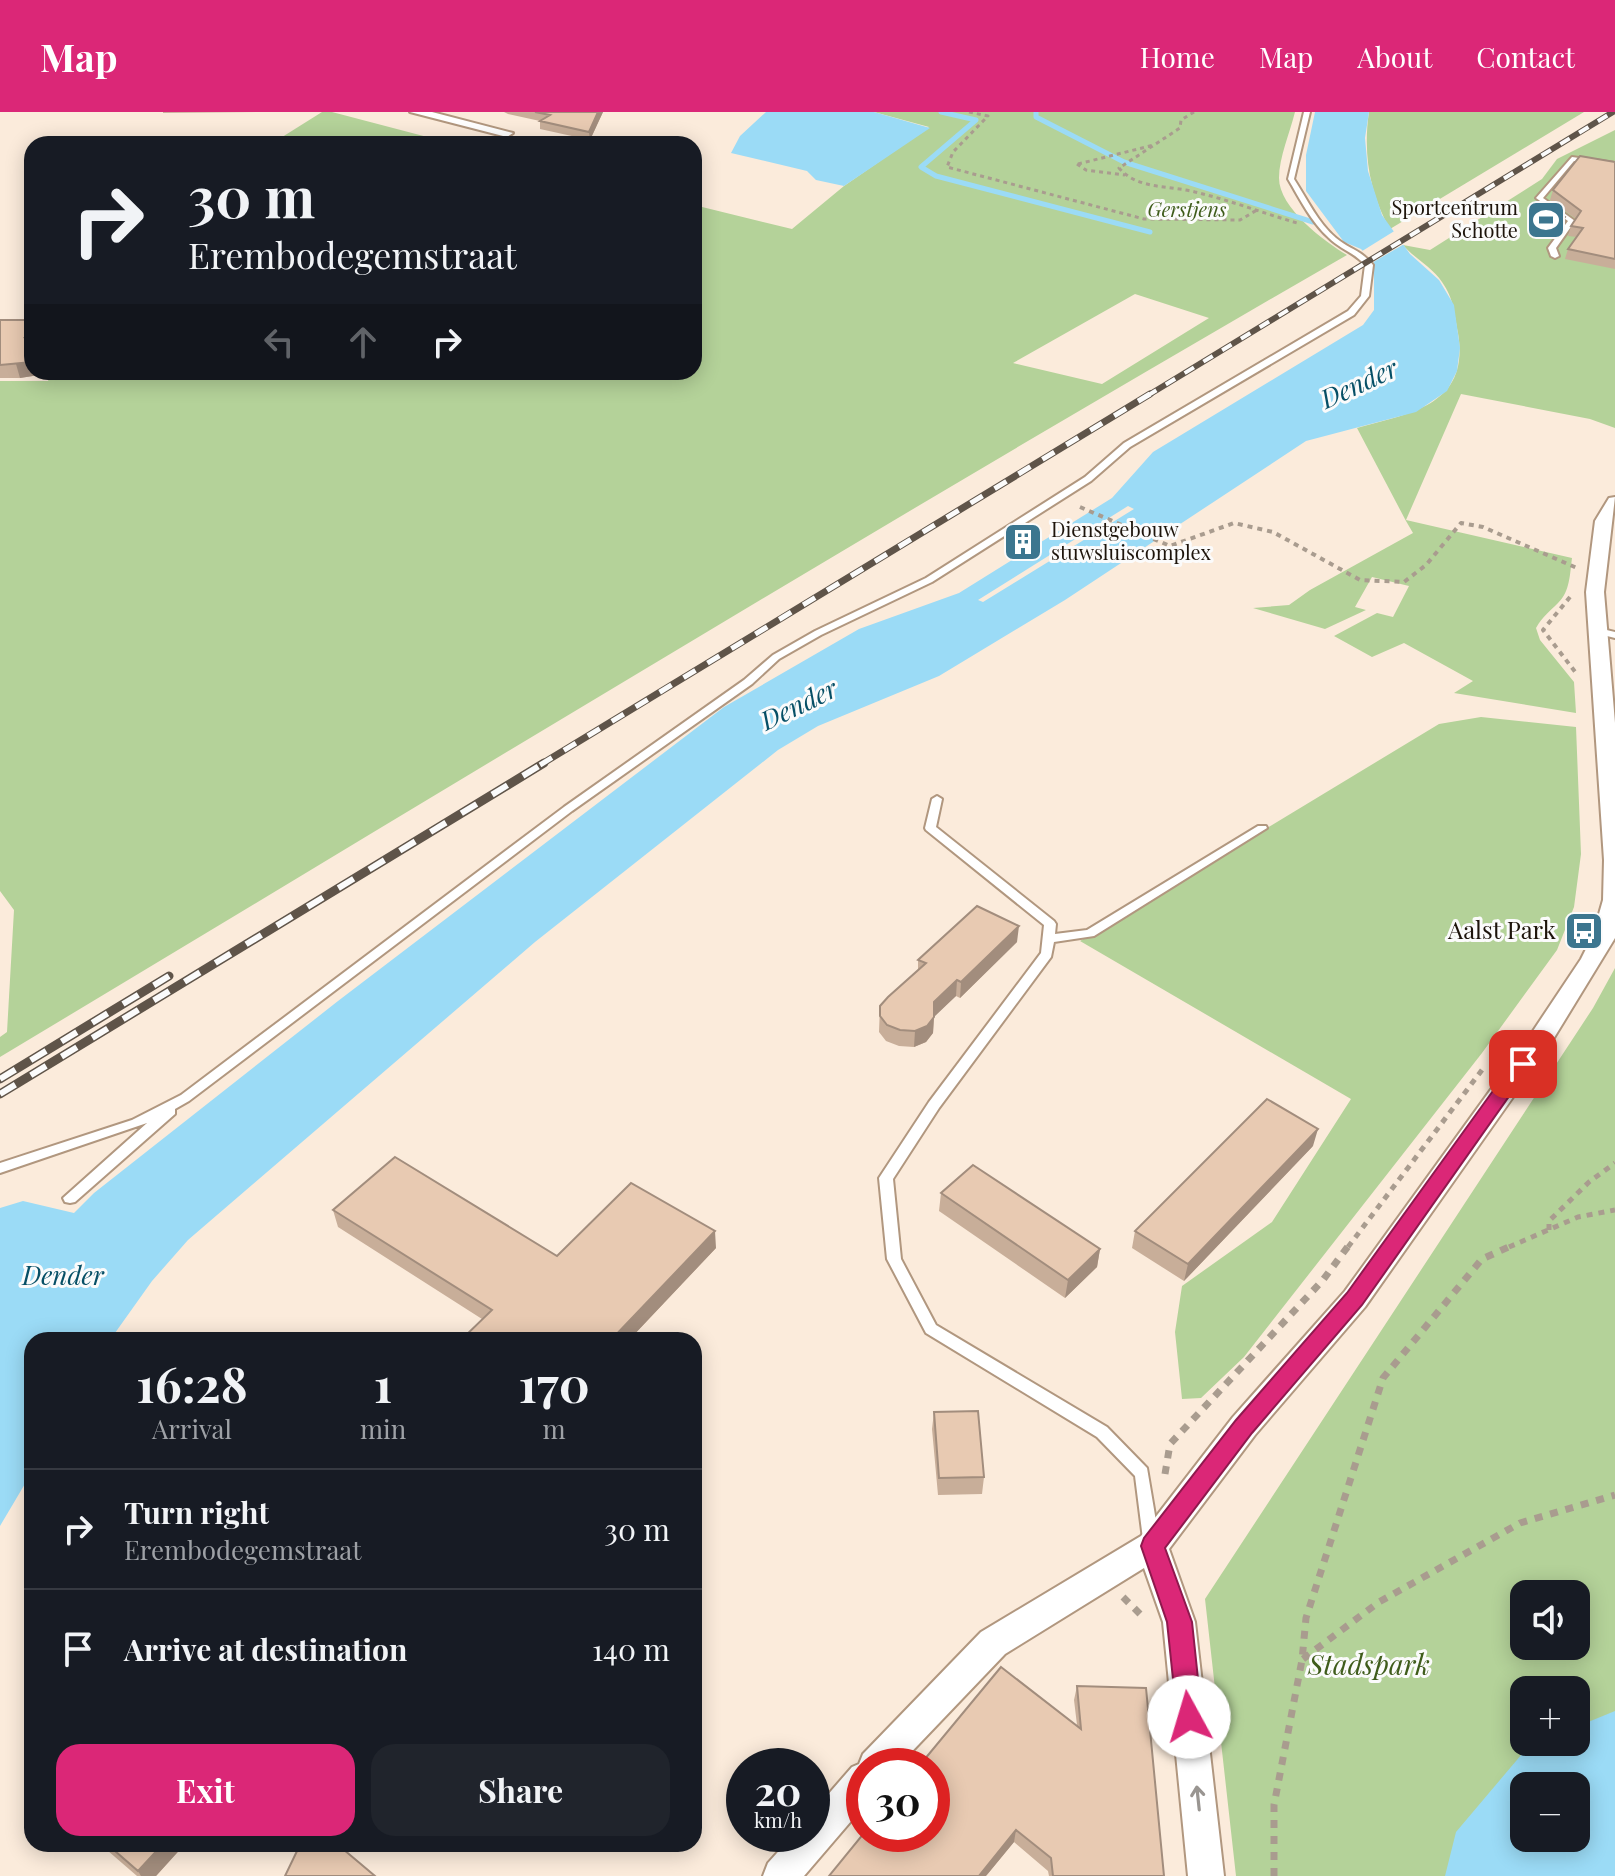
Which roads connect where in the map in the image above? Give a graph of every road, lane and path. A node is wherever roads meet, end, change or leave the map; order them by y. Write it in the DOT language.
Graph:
graph roads {
  1 [pos="416,112"];
  2 [pos="969,112"];
  3 [pos="1194,112"];
  4 [pos="1307,112"];
  5 [pos="507,133"];
  6 [pos="1154,145"];
  7 [pos="1615,155"];
  8 [pos="1612,164"];
  9 [pos="1125,175"];
  10 [pos="1257,210"];
  11 [pos="1318,223"];
  12 [pos="1555,256"];
  13 [pos="1059,498"];
  14 [pos="1610,512"];
  15 [pos="1578,569"];
  16 [pos="1607,633"];
  17 [pos="937,799"];
  18 [pos="1262,828"];
  19 [pos="1048,939"];
  20 [pos="1490,1059"];
  21 [pos="185,1098"];
  22 [pos="1615,1163"];
  23 [pos="0,1168"];
  24 [pos="70,1198"];
  25 [pos="1615,1210"];
  26 [pos="1549,1230"];
  27 [pos="1162,1488"];
  28 [pos="1615,1495"];
  29 [pos="1152,1546"];
  30 [pos="1302,1660"];
  31 [pos="892,1748"];
  32 [pos="846,1800"];
  33 [pos="781,1876"];
  34 [pos="1206,1876"];
  35 [pos="1274,1876"];
  1 -- 5 [label="street"];
  2 -- 10 [label="path"];
  3 -- 6 [label="path"];
  4 -- 11 [label="lane"];
  6 -- 9 [label="path"];
  6 -- 9 [label="path"];
  7 -- 8 [label="lane"];
  8 -- 12 [label="lane"];
  9 -- 10 [label="path"];
  10 -- 11 [label="path"];
  11 -- 13 [label="lane"];
  13 -- 15 [label="path"];
  13 -- 21 [label="lane"];
  14 -- 16 [label="street"];
  16 -- 29 [label="street"];
  17 -- 19 [label="lane"];
  18 -- 19 [label="lane"];
  19 -- 29 [label="lane"];
  20 -- 27 [label="path"];
  21 -- 23 [label="lane"];
  21 -- 24 [label="lane"];
  22 -- 26 [label="path"];
  25 -- 26 [label="path"];
  26 -- 30 [label="path"];
  28 -- 30 [label="path"];
  29 -- 31 [label="street"];
  34 -- 29 [label="street, one-way"];
  30 -- 35 [label="path"];
  32 -- 33 [label="street"];
}
